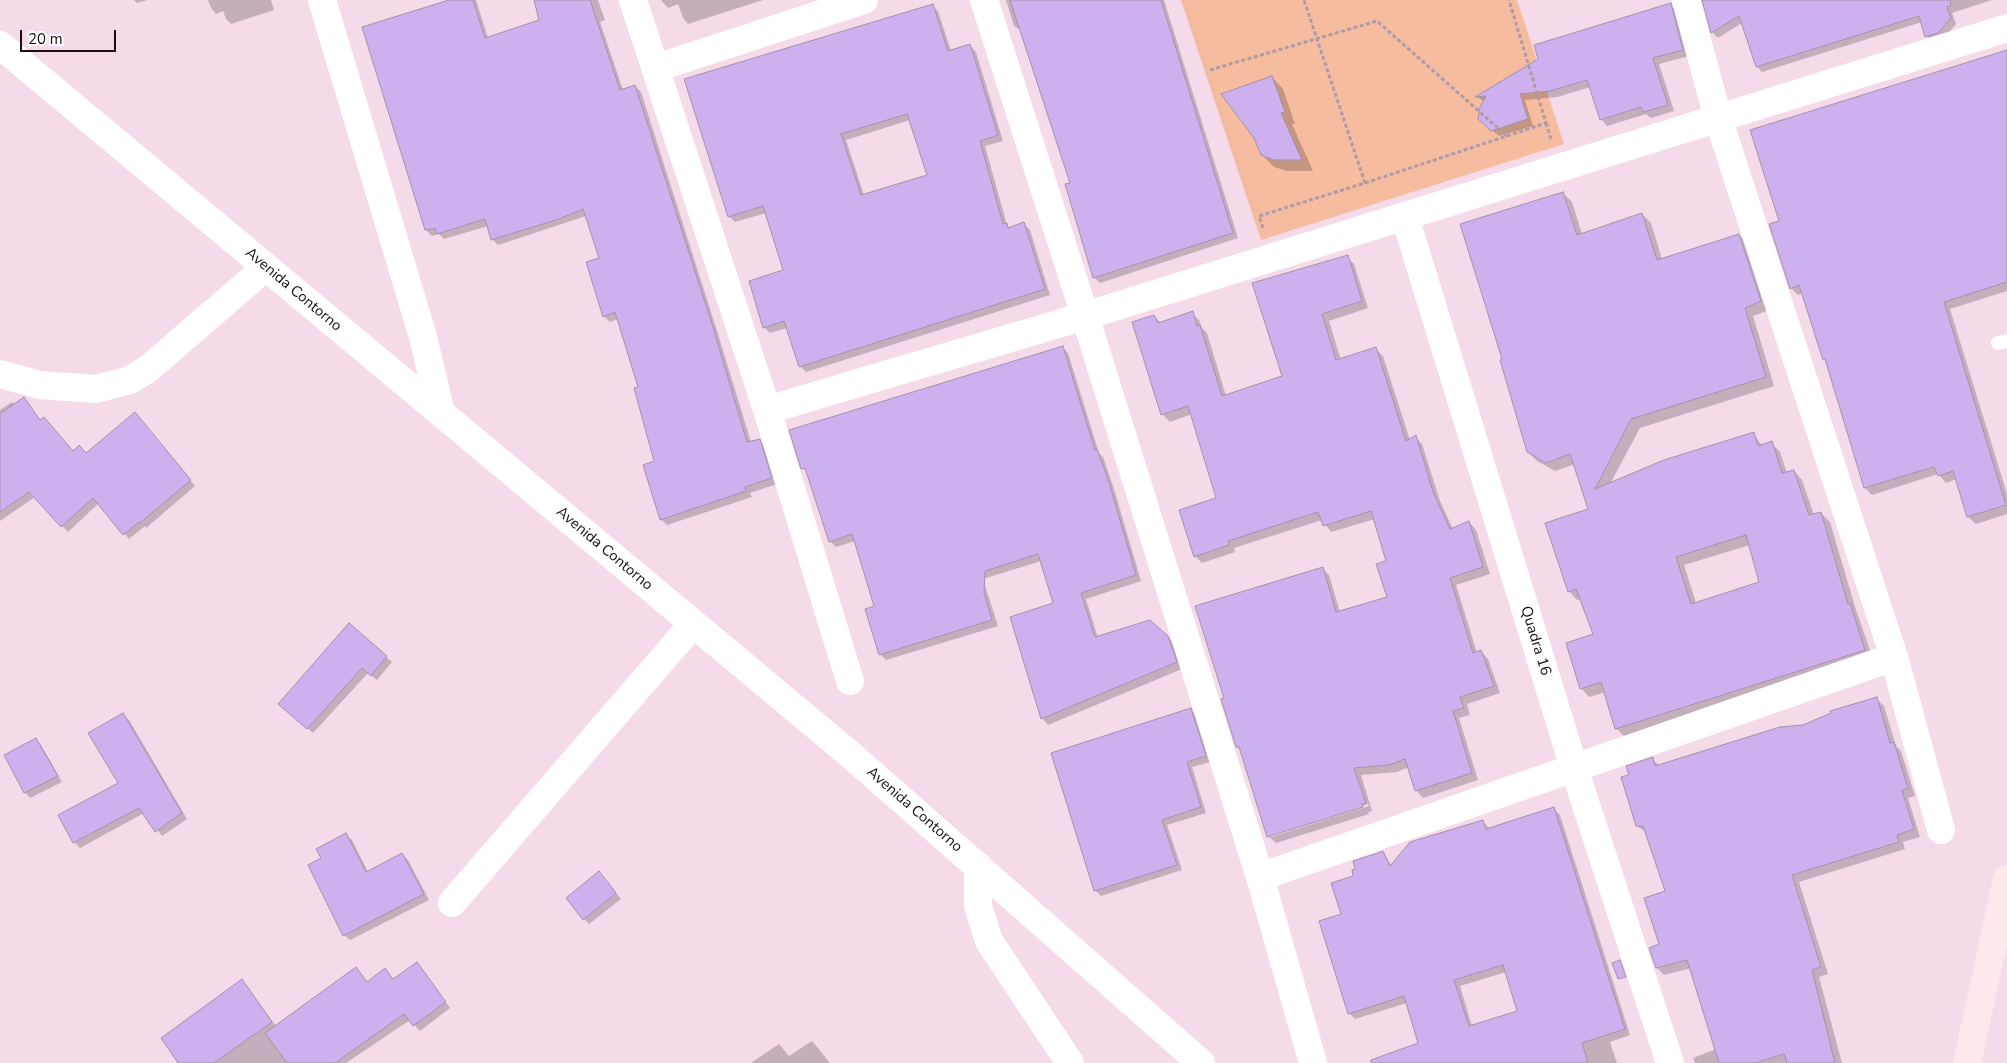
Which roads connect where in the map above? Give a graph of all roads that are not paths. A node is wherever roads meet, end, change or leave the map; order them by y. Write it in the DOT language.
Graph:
graph roads {
  1 [pos="322,0"];
  2 [pos="633,0"];
  3 [pos="864,0"];
  4 [pos="984,0"];
  5 [pos="1686,0"];
  6 [pos="2007,28"];
  7 [pos="0,45"];
  8 [pos="656,68"];
  9 [pos="1718,118"];
  10 [pos="1405,217"];
  11 [pos="266,267"];
  12 [pos="1085,316"];
  13 [pos="0,374"];
  14 [pos="767,410"];
  15 [pos="441,414"];
  16 [pos="694,624"];
  17 [pos="1894,657"];
  18 [pos="850,681"];
  19 [pos="1574,768"];
  20 [pos="1941,830"];
  21 [pos="978,866"];
  22 [pos="1260,877"];
  23 [pos="2007,879"];
  24 [pos="452,903"];
  25 [pos="1070,1063"];
  26 [pos="1201,1063"];
  27 [pos="1313,1063"];
  28 [pos="1670,1063"];
  29 [pos="1967,1063"];
  1 -- 15 [label="street"];
  2 -- 8 [label="street"];
  3 -- 8 [label="street"];
  4 -- 12 [label="street"];
  5 -- 9 [label="street"];
  6 -- 9 [label="street"];
  7 -- 11 [label="street, Avenida Contorno"];
  8 -- 14 [label="street"];
  9 -- 10 [label="street"];
  9 -- 17 [label="street"];
  10 -- 12 [label="street"];
  10 -- 19 [label="street, Quadra 16"];
  11 -- 13 [label="street"];
  11 -- 15 [label="street, Avenida Contorno"];
  12 -- 14 [label="street"];
  12 -- 22 [label="street"];
  14 -- 18 [label="street"];
  15 -- 16 [label="street, Avenida Contorno"];
  16 -- 21 [label="street, Avenida Contorno"];
  16 -- 24 [label="street"];
  17 -- 19 [label="street"];
  17 -- 20 [label="street"];
  19 -- 22 [label="street"];
  19 -- 28 [label="street, Quadra 16"];
  21 -- 25 [label="street"];
  21 -- 26 [label="street, Avenida Contorno"];
  22 -- 27 [label="street"];
  23 -- 29 [label="street"];
}
